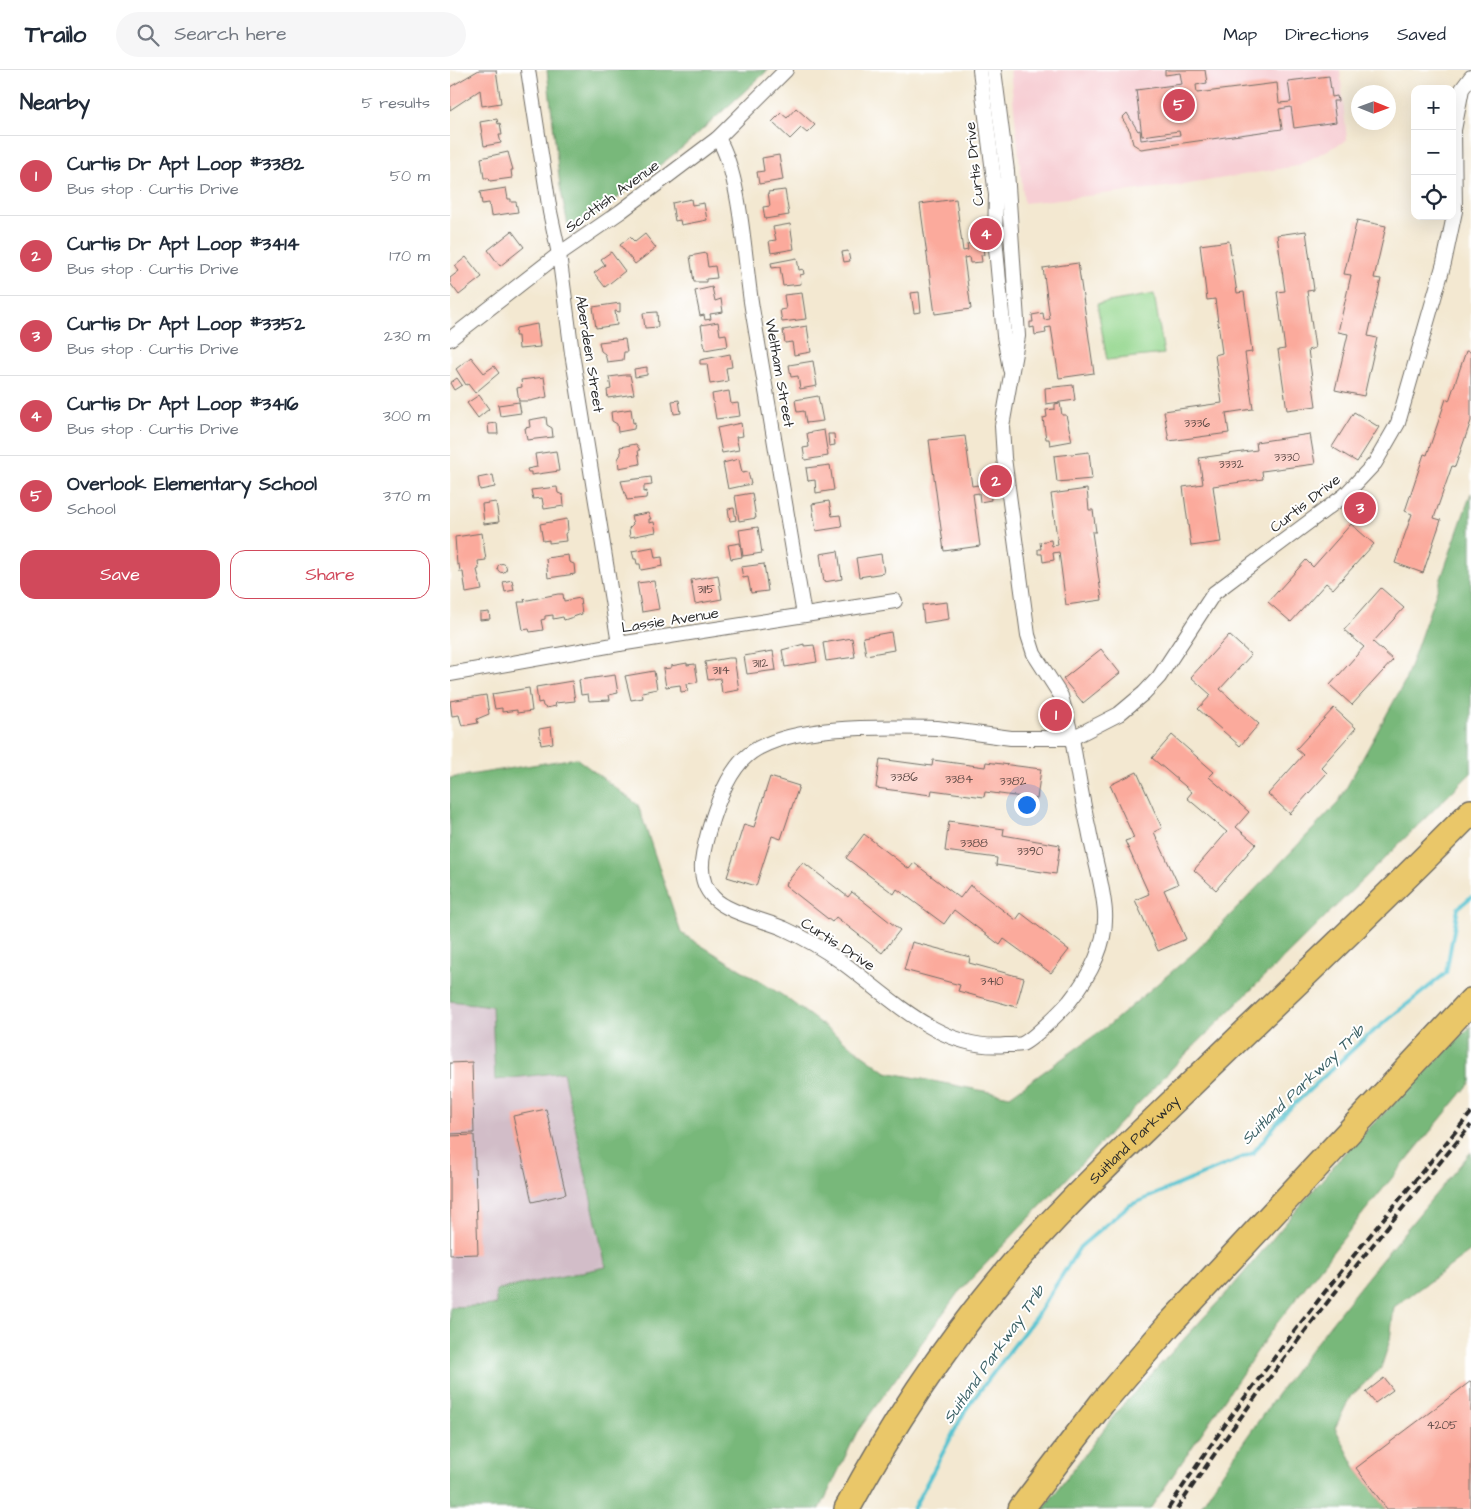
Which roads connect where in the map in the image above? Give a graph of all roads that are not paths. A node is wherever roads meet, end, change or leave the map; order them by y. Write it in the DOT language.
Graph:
graph roads {
  1 [pos="528,70"];
  2 [pos="786,70"];
  3 [pos="980,70"];
  4 [pos="994,70"];
  5 [pos="1471,77"];
  6 [pos="718,138"];
  7 [pos="559,254"];
  8 [pos="450,339"];
  9 [pos="1011,374"];
  10 [pos="895,601"];
  11 [pos="804,615"];
  12 [pos="619,644"];
  13 [pos="450,674"];
  14 [pos="1072,738"];
  15 [pos="1471,812"];
  16 [pos="1471,1001"];
  17 [pos="847,1509"];
  18 [pos="1022,1509"];
  1 -- 7 [label="street, Aberdeen Street"];
  2 -- 6 [label="street, Scottish Avenue"];
  3 -- 9 [label="street, Curtis Drive"];
  4 -- 9 [label="street, Curtis Drive"];
  5 -- 14 [label="street, Curtis Drive"];
  6 -- 7 [label="street, Scottish Avenue"];
  6 -- 11 [label="street, Weltham Street"];
  7 -- 8 [label="street, Scottish Avenue"];
  7 -- 12 [label="street, Aberdeen Street"];
  9 -- 14 [label="street, Curtis Drive"];
  10 -- 11 [label="street, Lassie Avenue"];
  11 -- 12 [label="street, Lassie Avenue"];
  12 -- 13 [label="street, Lassie Avenue"];
  14 -- 14 [label="street, Curtis Drive"];
  15 -- 17 [label="highway, Suitland Parkway"];
  16 -- 18 [label="highway"];
}
